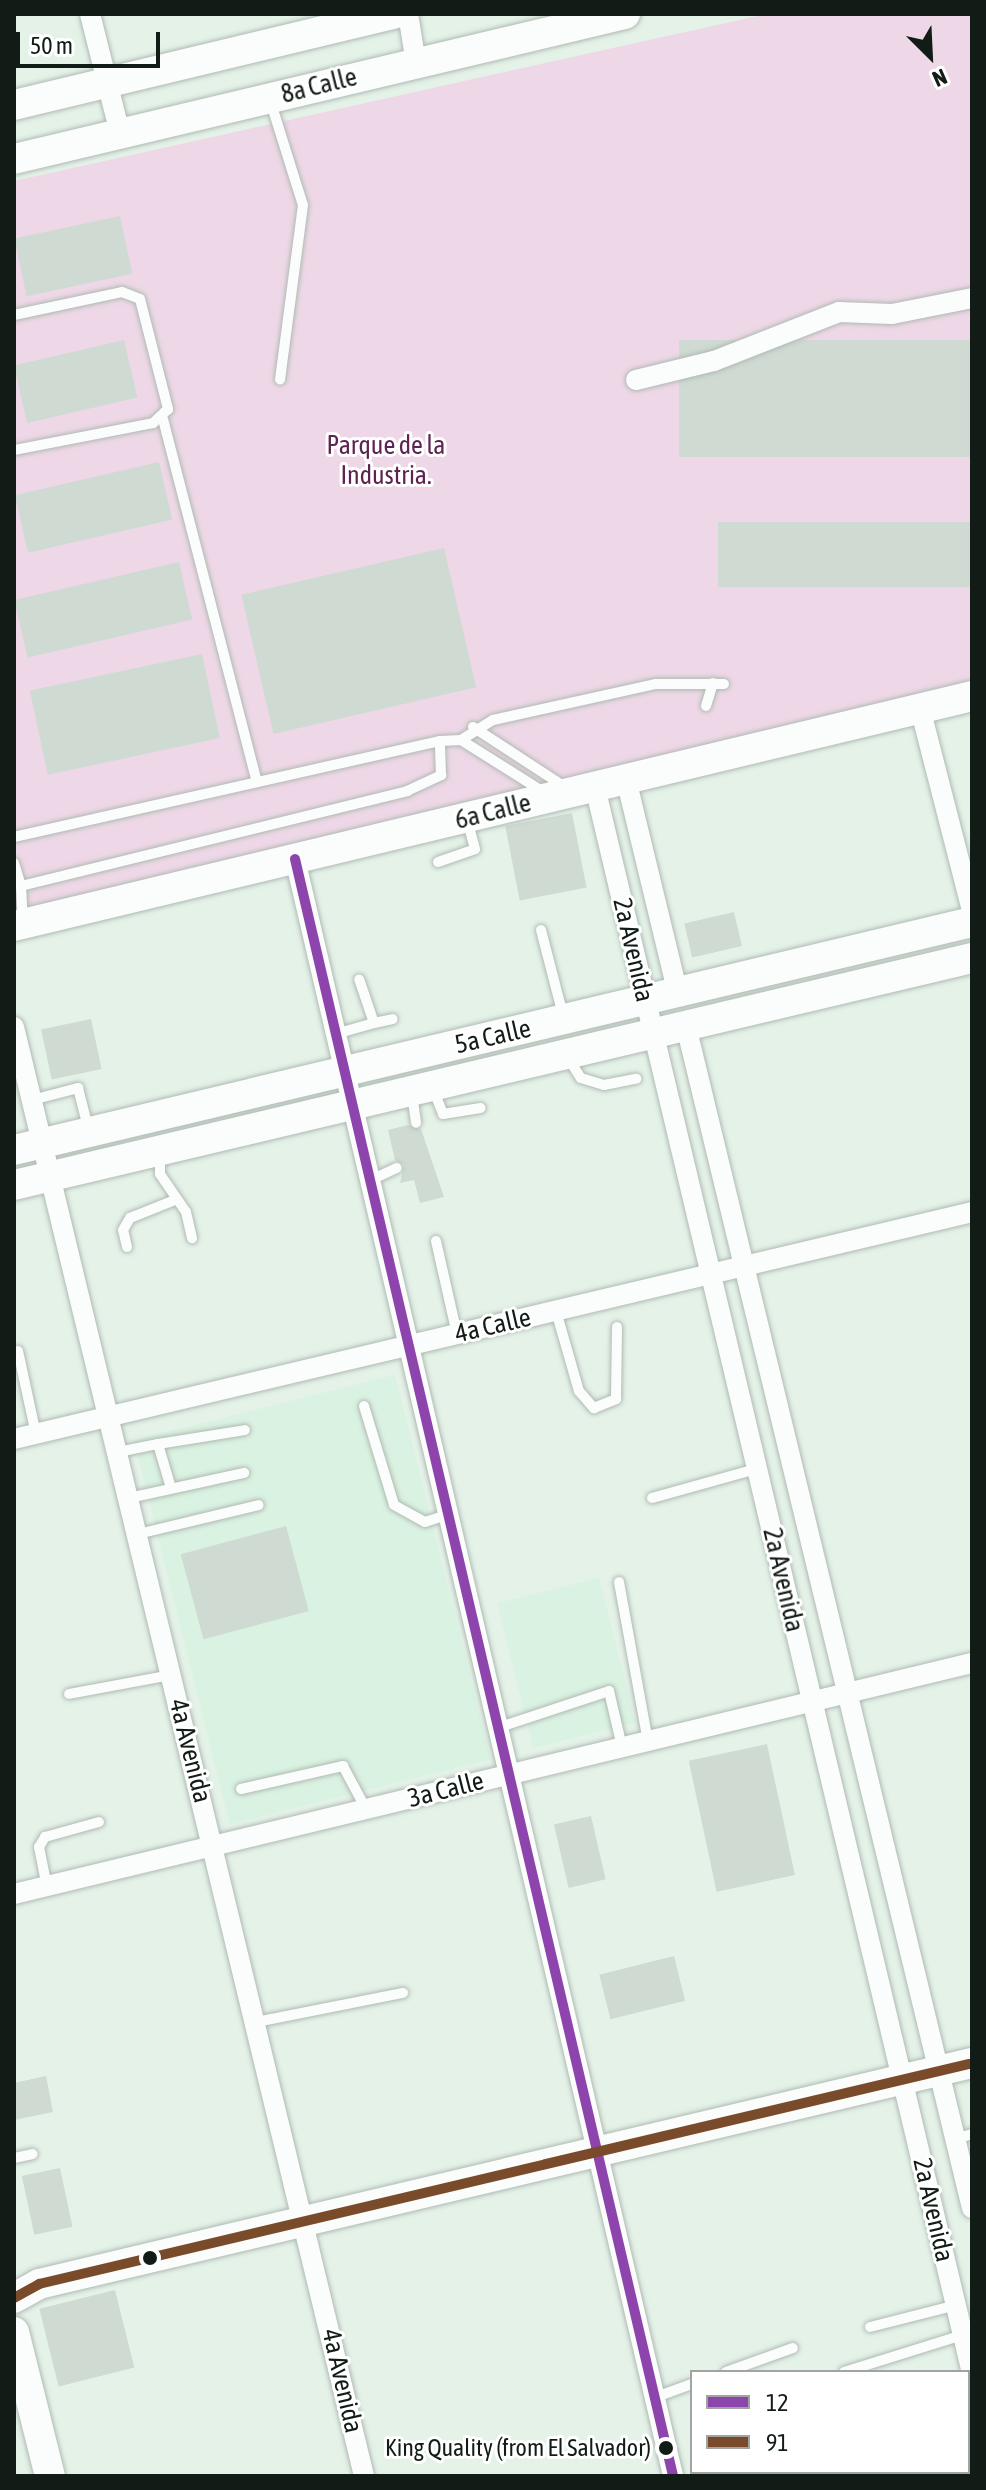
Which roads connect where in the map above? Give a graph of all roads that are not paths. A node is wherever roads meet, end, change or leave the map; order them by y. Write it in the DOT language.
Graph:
graph roads {
  1 [pos="90,14"];
  2 [pos="394,14"];
  3 [pos="408,14"];
  4 [pos="625,14"];
  5 [pos="416,63"];
  6 [pos="106,83"];
  7 [pos="269,98"];
  8 [pos="14,105"];
  9 [pos="120,133"];
  10 [pos="14,159"];
  11 [pos="972,298"];
  12 [pos="14,315"];
  13 [pos="280,379"];
  14 [pos="636,380"];
  15 [pos="163,419"];
  16 [pos="14,450"];
  17 [pos="972,696"];
  18 [pos="706,706"];
  19 [pos="920,708"];
  20 [pos="473,727"];
  21 [pos="461,740"];
  22 [pos="440,741"];
  23 [pos="256,779"];
  24 [pos="626,779"];
  25 [pos="573,792"];
  26 [pos="466,818"];
  27 [pos="14,837"];
  28 [pos="295,859"];
  29 [pos="438,862"];
  30 [pos="14,863"];
  31 [pos="21,886"];
  32 [pos="972,911"];
  33 [pos="972,922"];
  34 [pos="19,925"];
  35 [pos="541,930"];
  36 [pos="972,958"];
  37 [pos="359,979"];
  38 [pos="678,994"];
  39 [pos="645,1001"];
  40 [pos="393,1019"];
  41 [pos="564,1021"];
  42 [pos="374,1023"];
  43 [pos="686,1026"];
  44 [pos="14,1027"];
  45 [pos="339,1033"];
  46 [pos="653,1034"];
  47 [pos="566,1054"];
  48 [pos="348,1072"];
  49 [pos="636,1079"];
  50 [pos="422,1089"];
  51 [pos="32,1100"];
  52 [pos="356,1104"];
  53 [pos="481,1108"];
  54 [pos="416,1123"];
  55 [pos="90,1133"];
  56 [pos="28,1147"];
  57 [pos="160,1150"];
  58 [pos="397,1168"];
  59 [pos="51,1176"];
  60 [pos="373,1179"];
  61 [pos="14,1185"];
  62 [pos="175,1200"];
  63 [pos="972,1212"];
  64 [pos="192,1238"];
  65 [pos="436,1241"];
  66 [pos="127,1247"];
  67 [pos="744,1266"];
  68 [pos="710,1274"];
  69 [pos="556,1311"];
  70 [pos="617,1327"];
  71 [pos="457,1334"];
  72 [pos="412,1345"];
  73 [pos="18,1351"];
  74 [pos="364,1406"];
  75 [pos="109,1416"];
  76 [pos="245,1430"];
  77 [pos="36,1434"];
  78 [pos="14,1439"];
  79 [pos="158,1444"];
  80 [pos="118,1452"];
  81 [pos="756,1469"];
  82 [pos="244,1473"];
  83 [pos="171,1488"];
  84 [pos="129,1498"];
  85 [pos="652,1498"];
  86 [pos="259,1505"];
  87 [pos="451,1514"];
  88 [pos="138,1534"];
  89 [pos="619,1582"];
  90 [pos="972,1663"];
  91 [pos="172,1675"];
  92 [pos="847,1693"];
  93 [pos="69,1694"];
  94 [pos="812,1702"];
  95 [pos="500,1727"];
  96 [pos="648,1741"];
  97 [pos="622,1747"];
  98 [pos="512,1774"];
  99 [pos="241,1789"];
  100 [pos="366,1809"];
  101 [pos="99,1822"];
  102 [pos="213,1846"];
  103 [pos="47,1887"];
  104 [pos="14,1894"];
  105 [pos="403,1993"];
  106 [pos="256,2022"];
  107 [pos="972,2063"];
  108 [pos="939,2071"];
  109 [pos="902,2079"];
  110 [pos="964,2136"];
  111 [pos="599,2151"];
  112 [pos="33,2154"];
  113 [pos="14,2158"];
  114 [pos="972,2208"];
  115 [pos="304,2221"];
  116 [pos="22,2287"];
  117 [pos="956,2305"];
  118 [pos="870,2327"];
  119 [pos="14,2332"];
  120 [pos="963,2335"];
  121 [pos="793,2348"];
  122 [pos="732,2370"];
  123 [pos="850,2370"];
  124 [pos="972,2373"];
  125 [pos="690,2385"];
  126 [pos="656,2397"];
  127 [pos="50,2476"];
  128 [pos="364,2476"];
  129 [pos="673,2476"];
  1 -- 6 [label="street"];
  2 -- 6 [label="main road, 8a Calle"];
  3 -- 5 [label="street"];
  4 -- 5 [label="main road, 8a Calle"];
  5 -- 7 [label="main road, 8a Calle"];
  6 -- 8 [label="main road, 8a Calle"];
  6 -- 9 [label="street"];
  7 -- 9 [label="main road, 8a Calle"];
  7 -- 13 [label="lane"];
  9 -- 10 [label="main road, 8a Calle"];
  11 -- 14 [label="street"];
  12 -- 15 [label="lane"];
  15 -- 16 [label="lane"];
  15 -- 23 [label="lane"];
  17 -- 19 [label="main road, 6a Calle"];
  18 -- 20 [label="lane"];
  19 -- 24 [label="main road, 6a Calle"];
  19 -- 32 [label="street"];
  20 -- 21 [label="lane"];
  20 -- 25 [label="lane"];
  21 -- 22 [label="lane"];
  21 -- 25 [label="lane"];
  22 -- 23 [label="lane"];
  22 -- 31 [label="lane"];
  23 -- 27 [label="lane"];
  24 -- 25 [label="main road, 6a Calle"];
  24 -- 38 [label="street, 2a Avenida"];
  25 -- 26 [label="main road, 6a Calle"];
  25 -- 39 [label="street, 2a Avenida"];
  26 -- 28 [label="main road, 6a Calle"];
  26 -- 29 [label="lane"];
  28 -- 34 [label="main road, 6a Calle"];
  28 -- 45 [label="street"];
  30 -- 31 [label="lane"];
  31 -- 34 [label="lane"];
  33 -- 38 [label="main road, 5a Calle"];
  35 -- 41 [label="lane"];
  36 -- 43 [label="main road, 5a Calle"];
  37 -- 42 [label="lane"];
  38 -- 39 [label="main road, 5a Calle"];
  39 -- 41 [label="main road, 5a Calle"];
  39 -- 46 [label="street, 2a Avenida"];
  40 -- 42 [label="lane"];
  41 -- 48 [label="main road, 5a Calle"];
  42 -- 45 [label="lane"];
  43 -- 46 [label="main road, 5a Calle"];
  43 -- 67 [label="street, 2a Avenida"];
  44 -- 51 [label="street, 4a Avenida"];
  45 -- 48 [label="street"];
  46 -- 47 [label="main road, 5a Calle"];
  46 -- 68 [label="street, 2a Avenida"];
  47 -- 49 [label="lane"];
  47 -- 50 [label="main road, 5a Calle"];
  48 -- 52 [label="street"];
  48 -- 55 [label="main road, 5a Calle"];
  50 -- 52 [label="main road, 5a Calle"];
  50 -- 53 [label="lane"];
  50 -- 54 [label="lane"];
  51 -- 55 [label="lane"];
  51 -- 56 [label="street, 4a Avenida"];
  52 -- 57 [label="main road, 5a Calle"];
  52 -- 60 [label="street"];
  55 -- 56 [label="main road, 5a Calle"];
  56 -- 59 [label="street, 4a Avenida"];
  57 -- 59 [label="main road, 5a Calle"];
  57 -- 62 [label="lane"];
  58 -- 60 [label="lane"];
  59 -- 61 [label="main road, 5a Calle"];
  59 -- 75 [label="street, 4a Avenida"];
  60 -- 72 [label="street"];
  62 -- 64 [label="lane"];
  62 -- 66 [label="lane"];
  63 -- 67 [label="street, 4a Calle"];
  65 -- 71 [label="lane"];
  67 -- 68 [label="street, 4a Calle"];
  67 -- 92 [label="street, 2a Avenida"];
  68 -- 69 [label="street, 4a Calle"];
  68 -- 81 [label="street, 2a Avenida"];
  69 -- 70 [label="lane"];
  69 -- 71 [label="street, 4a Calle"];
  71 -- 72 [label="street, 4a Calle"];
  72 -- 75 [label="street, 4a Calle"];
  72 -- 87 [label="street"];
  73 -- 77 [label="lane"];
  74 -- 87 [label="lane"];
  75 -- 77 [label="street, 4a Calle"];
  75 -- 80 [label="street, 4a Avenida"];
  76 -- 79 [label="lane"];
  77 -- 78 [label="street, 4a Calle"];
  79 -- 80 [label="lane"];
  79 -- 83 [label="lane"];
  80 -- 84 [label="street, 4a Avenida"];
  81 -- 85 [label="lane"];
  81 -- 94 [label="street, 2a Avenida"];
  82 -- 83 [label="lane"];
  83 -- 84 [label="lane"];
  84 -- 88 [label="street, 4a Avenida"];
  86 -- 88 [label="lane"];
  87 -- 95 [label="street"];
  88 -- 91 [label="street, 4a Avenida"];
  89 -- 96 [label="lane"];
  90 -- 92 [label="street, 3a Calle"];
  91 -- 93 [label="lane"];
  91 -- 102 [label="street, 4a Avenida"];
  92 -- 94 [label="street, 3a Calle"];
  92 -- 108 [label="street, 2a Avenida"];
  94 -- 96 [label="street, 3a Calle"];
  94 -- 109 [label="street, 2a Avenida"];
  95 -- 97 [label="lane"];
  95 -- 98 [label="street"];
  96 -- 97 [label="street, 3a Calle"];
  97 -- 98 [label="street, 3a Calle"];
  98 -- 100 [label="street, 3a Calle"];
  98 -- 111 [label="street"];
  99 -- 100 [label="lane"];
  100 -- 102 [label="street, 3a Calle"];
  101 -- 103 [label="lane"];
  102 -- 103 [label="street, 3a Calle"];
  102 -- 106 [label="street, 4a Avenida"];
  103 -- 104 [label="street, 3a Calle"];
  105 -- 106 [label="lane"];
  106 -- 115 [label="street, 4a Avenida"];
  107 -- 108 [label="main road"];
  108 -- 109 [label="main road"];
  108 -- 110 [label="street, 2a Avenida"];
  109 -- 111 [label="main road"];
  109 -- 117 [label="street, 2a Avenida"];
  110 -- 114 [label="street, 2a Avenida"];
  111 -- 115 [label="main road"];
  111 -- 126 [label="street"];
  112 -- 113 [label="lane"];
  115 -- 116 [label="main road"];
  115 -- 128 [label="street, 4a Avenida"];
  117 -- 118 [label="lane"];
  117 -- 120 [label="street, 2a Avenida"];
  119 -- 127 [label="main road"];
  120 -- 123 [label="lane"];
  120 -- 124 [label="street, 2a Avenida"];
  121 -- 122 [label="lane"];
  125 -- 126 [label="lane"];
  126 -- 129 [label="street"];
}
